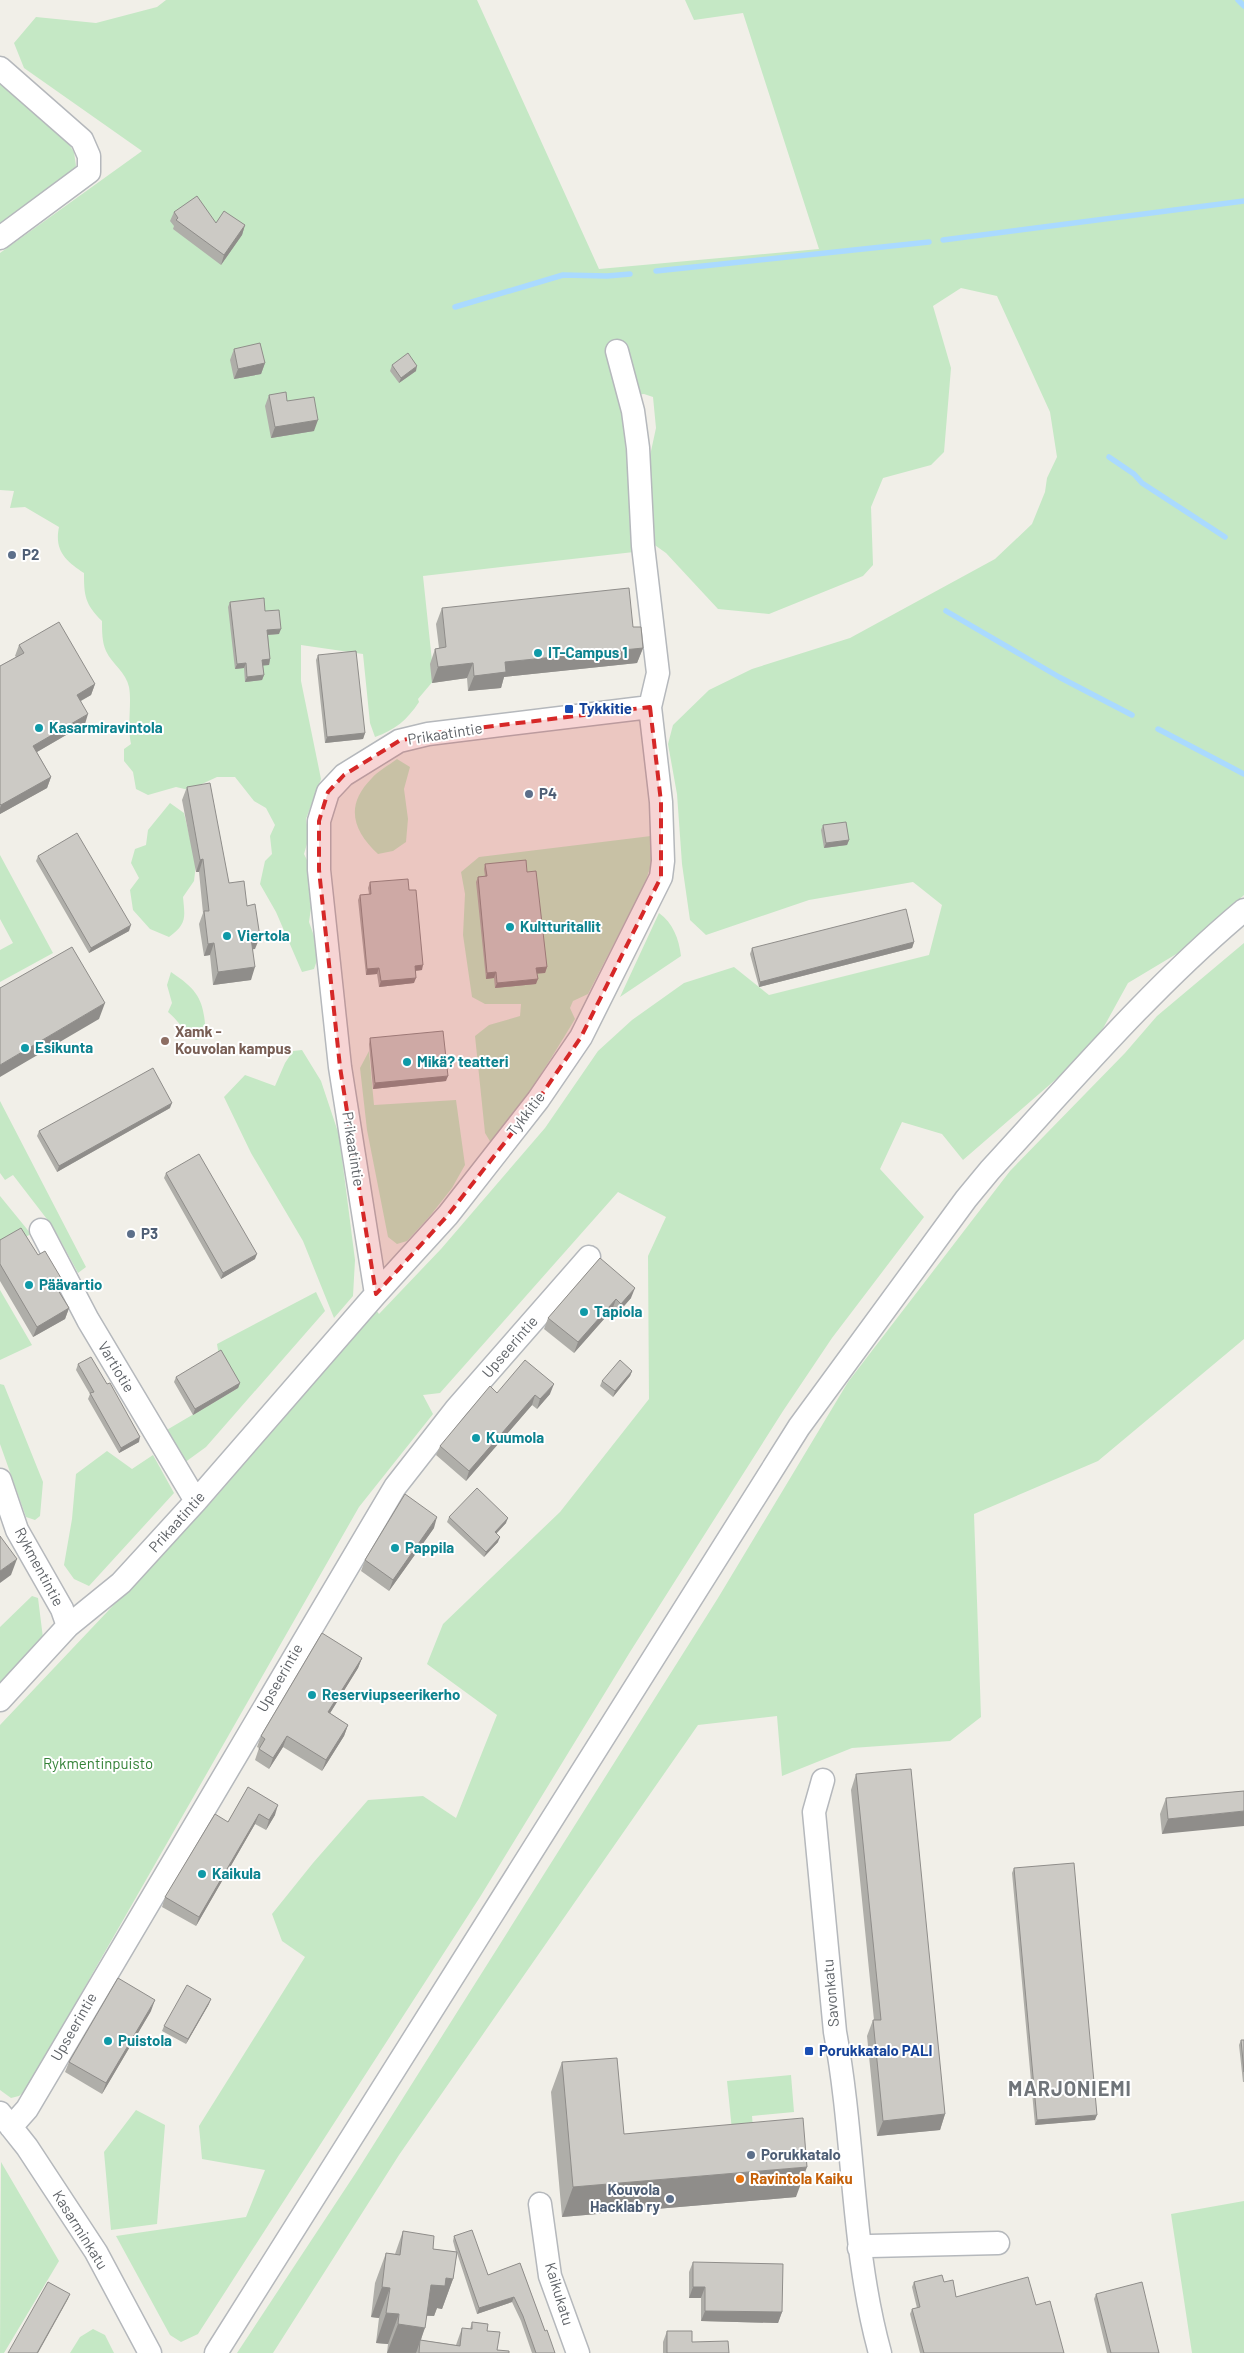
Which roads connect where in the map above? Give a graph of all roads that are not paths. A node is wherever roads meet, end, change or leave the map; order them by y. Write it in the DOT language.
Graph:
graph roads {
  1 [pos="0,68"];
  2 [pos="0,238"];
  3 [pos="617,351"];
  4 [pos="650,707"];
  5 [pos="1244,910"];
  6 [pos="41,1230"];
  7 [pos="589,1257"];
  8 [pos="376,1294"];
  9 [pos="0,1480"];
  10 [pos="196,1501"];
  11 [pos="68,1626"];
  12 [pos="0,1700"];
  13 [pos="822,1780"];
  14 [pos="6,2120"];
  15 [pos="540,2204"];
  16 [pos="998,2243"];
  17 [pos="859,2248"];
  18 [pos="150,2353"];
  19 [pos="216,2353"];
  20 [pos="578,2353"];
  21 [pos="880,2353"];
  1 -- 2 [label="street"];
  3 -- 4 [label="street, Tykkitie"];
  4 -- 8 [label="street, Tykkitie"];
  4 -- 8 [label="street, Prikaatintie"];
  5 -- 19 [label="street"];
  6 -- 10 [label="street, Vartiotie"];
  7 -- 14 [label="street, Upseerintie"];
  8 -- 10 [label="street, Prikaatintie"];
  9 -- 11 [label="street, Rykmentintie"];
  10 -- 11 [label="street, Prikaatintie"];
  11 -- 12 [label="street, Prikaatintie"];
  13 -- 17 [label="street, Savonkatu"];
  14 -- 18 [label="street, Kasarminkatu"];
  15 -- 20 [label="street, Kaikukatu"];
  16 -- 17 [label="street"];
  17 -- 21 [label="street, Savonkatu"];
}
